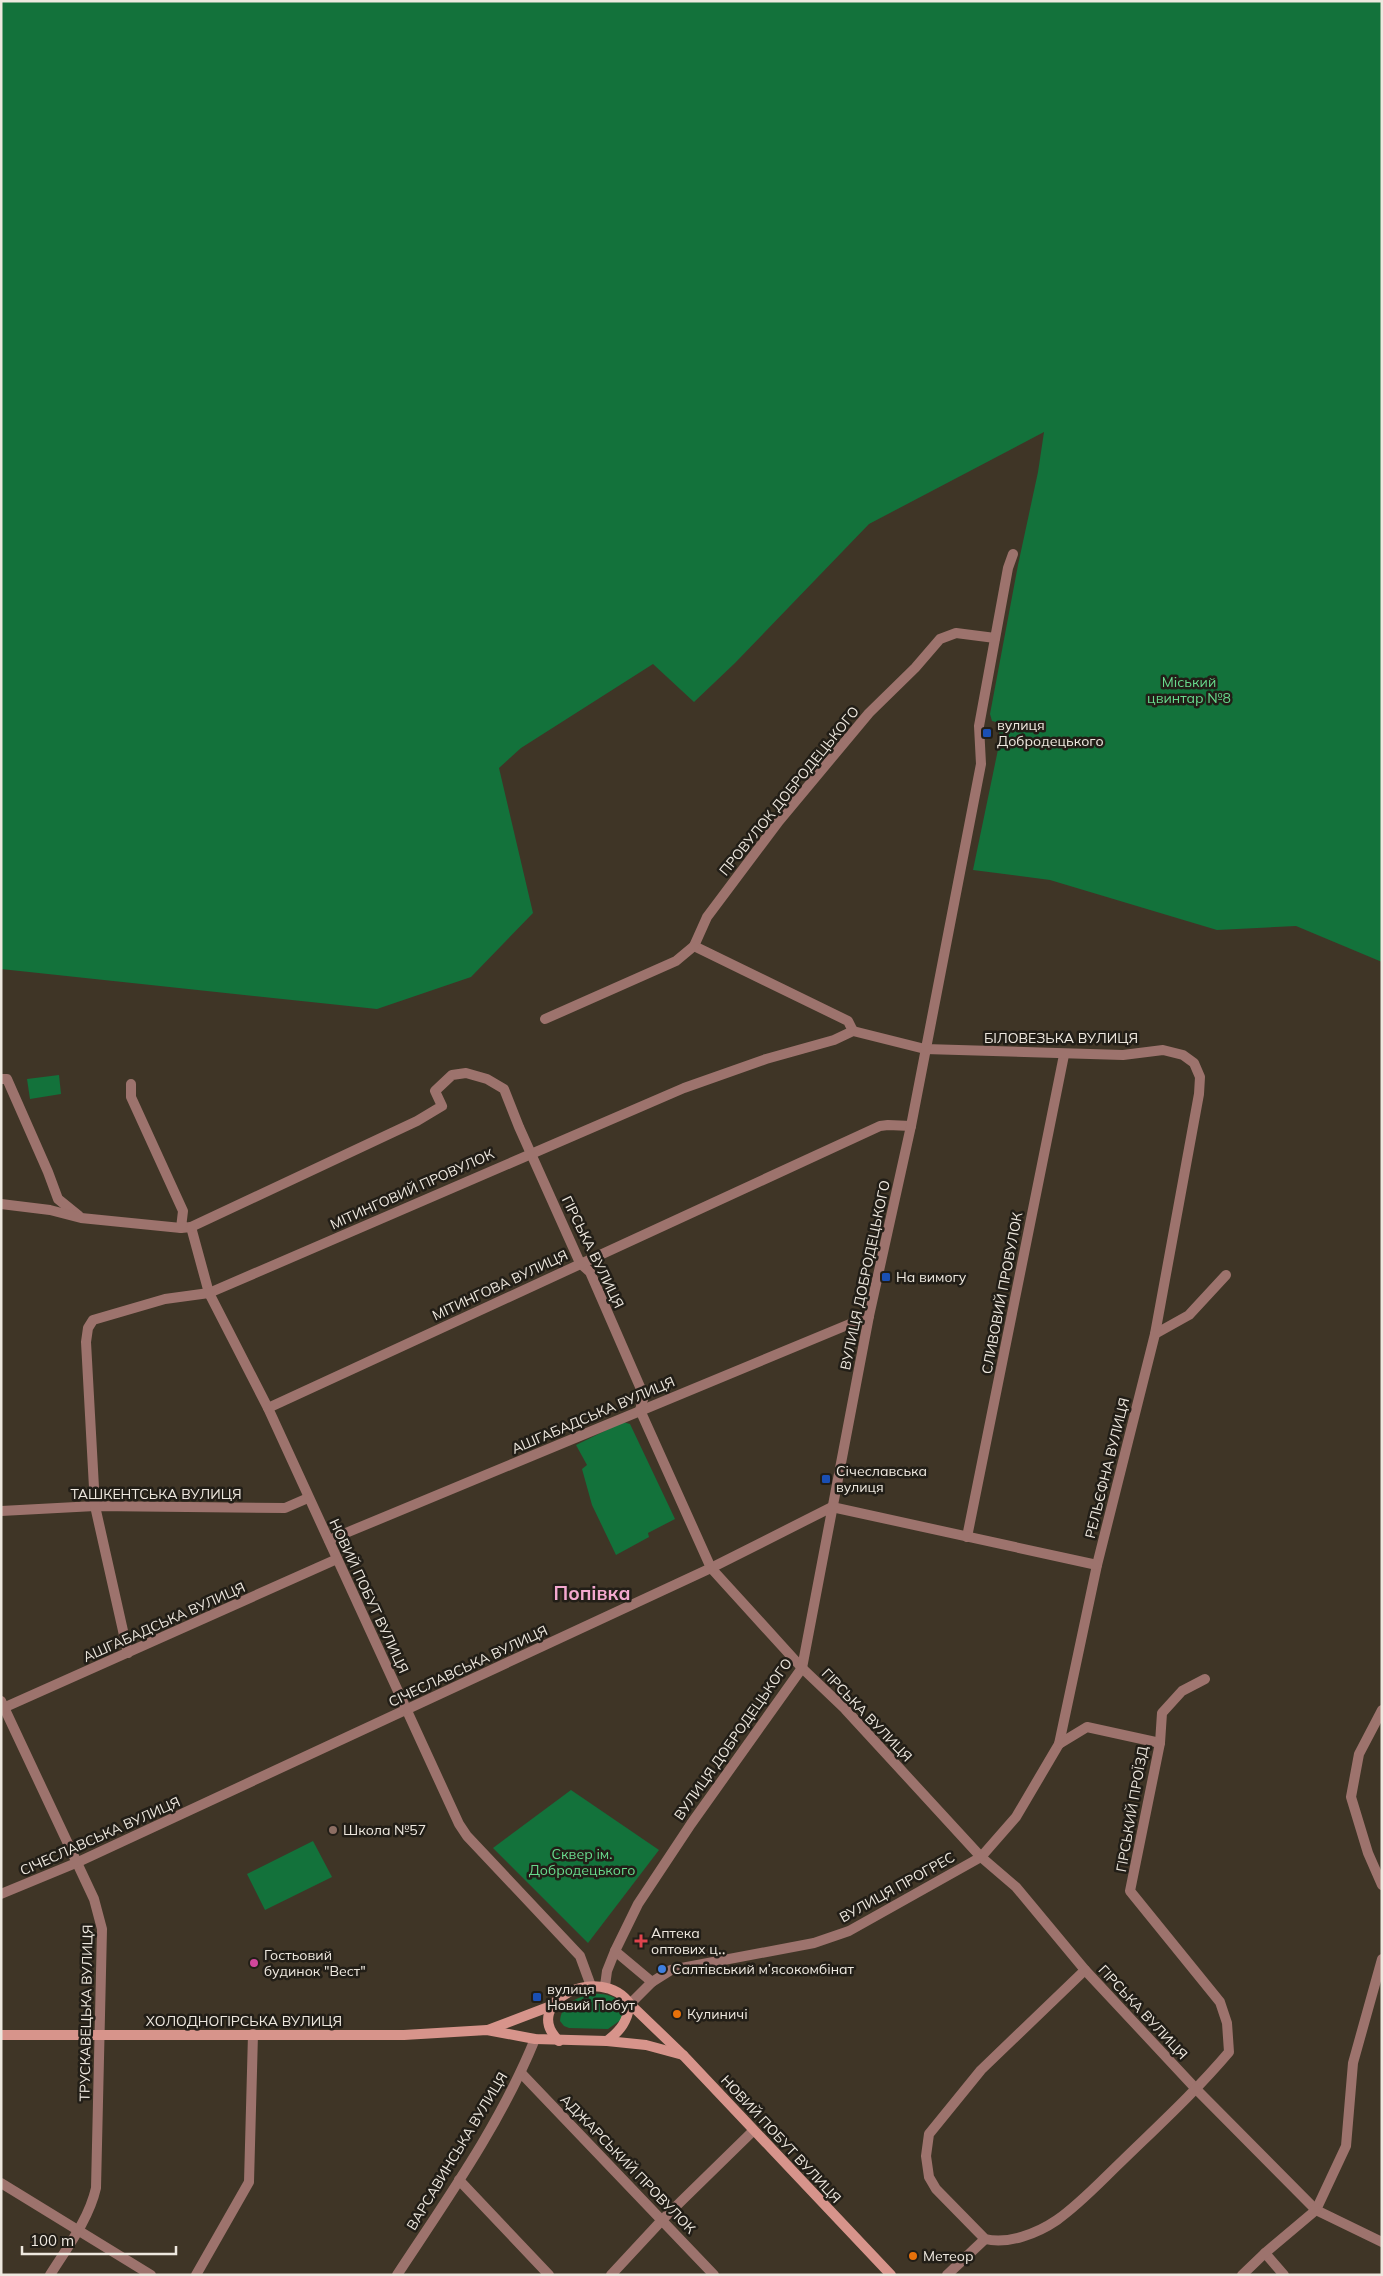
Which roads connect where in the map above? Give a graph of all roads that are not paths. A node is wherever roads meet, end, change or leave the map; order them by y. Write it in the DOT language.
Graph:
graph roads {
  1 [pos="1013,554"];
  2 [pos="995,638"];
  3 [pos="694,946"];
  4 [pos="545,1019"];
  5 [pos="853,1031"];
  6 [pos="925,1050"];
  7 [pos="1064,1055"];
  8 [pos="1194,1063"];
  9 [pos="1,1079"];
  10 [pos="131,1084"];
  11 [pos="911,1126"];
  12 [pos="530,1153"];
  13 [pos="1,1204"];
  14 [pos="81,1218"];
  15 [pos="186,1228"];
  16 [pos="580,1263"];
  17 [pos="1226,1275"];
  18 [pos="209,1293"];
  19 [pos="869,1316"];
  20 [pos="1155,1334"];
  21 [pos="268,1408"];
  22 [pos="640,1410"];
  23 [pos="308,1498"];
  24 [pos="95,1506"];
  25 [pos="832,1507"];
  26 [pos="1,1511"];
  27 [pos="967,1537"];
  28 [pos="328,1540"];
  29 [pos="337,1559"];
  30 [pos="1097,1565"];
  31 [pos="711,1568"];
  32 [pos="128,1654"];
  33 [pos="802,1668"];
  34 [pos="1205,1679"];
  35 [pos="2,1706"];
  36 [pos="406,1710"];
  37 [pos="1382,1710"];
  38 [pos="1160,1743"];
  39 [pos="1059,1744"];
  40 [pos="981,1857"];
  41 [pos="76,1863"];
  42 [pos="1382,1885"];
  43 [pos="1,1894"];
  44 [pos="615,1950"];
  45 [pos="1382,1959"];
  46 [pos="1085,1970"];
  47 [pos="652,1982"];
  48 [pos="591,1986"];
  49 [pos="605,1986"];
  50 [pos="630,2004"];
  51 [pos="551,2006"];
  52 [pos="487,2030"];
  53 [pos="253,2034"];
  54 [pos="1,2035"];
  55 [pos="101,2036"];
  56 [pos="535,2039"];
  57 [pos="606,2040"];
  58 [pos="559,2041"];
  59 [pos="683,2055"];
  60 [pos="521,2073"];
  61 [pos="1196,2090"];
  62 [pos="753,2131"];
  63 [pos="459,2180"];
  64 [pos="1,2183"];
  65 [pos="1316,2210"];
  66 [pos="663,2219"];
  67 [pos="79,2229"];
  68 [pos="985,2239"];
  69 [pos="1382,2242"];
  70 [pos="1265,2253"];
  71 [pos="50,2275"];
  72 [pos="151,2275"];
  73 [pos="196,2275"];
  74 [pos="397,2275"];
  75 [pos="549,2275"];
  76 [pos="611,2275"];
  77 [pos="714,2275"];
  78 [pos="891,2275"];
  79 [pos="947,2275"];
  80 [pos="1242,2275"];
  81 [pos="1284,2275"];
  1 -- 2 [label="street, ВУЛИЦЯ ДОБРОДЕЦЬКОГО"];
  2 -- 3 [label="street, ПРОВУЛОК ДОБРОДЕЦЬКОГО"];
  2 -- 6 [label="street, ВУЛИЦЯ ДОБРОДЕЦЬКОГО"];
  3 -- 4 [label="street"];
  3 -- 5 [label="street"];
  5 -- 6 [label="street, БІЛОВЕЗЬКА ВУЛИЦЯ"];
  5 -- 12 [label="street, МІТИНГОВИЙ ПРОВУЛОК"];
  6 -- 7 [label="street, БІЛОВЕЗЬКА ВУЛИЦЯ"];
  6 -- 11 [label="street, ВУЛИЦЯ ДОБРОДЕЦЬКОГО"];
  7 -- 8 [label="street, БІЛОВЕЗЬКА ВУЛИЦЯ"];
  7 -- 27 [label="street, СЛИВОВИЙ ПРОВУЛОК"];
  8 -- 20 [label="street, РЕЛЬЄФНА ВУЛИЦЯ"];
  9 -- 14 [label="street"];
  10 -- 15 [label="street, НОВИЙ ПОБУТ ВУЛИЦЯ"];
  11 -- 16 [label="street, МІТИНГОВА ВУЛИЦЯ"];
  11 -- 19 [label="street, ВУЛИЦЯ ДОБРОДЕЦЬКОГО"];
  12 -- 15 [label="street, ГІРСЬКА ВУЛИЦЯ"];
  12 -- 16 [label="street, ГІРСЬКА ВУЛИЦЯ"];
  12 -- 18 [label="street, МІТИНГОВИЙ ПРОВУЛОК"];
  13 -- 14 [label="street"];
  14 -- 15 [label="street"];
  15 -- 18 [label="street, НОВИЙ ПОБУТ ВУЛИЦЯ"];
  16 -- 21 [label="street, МІТИНГОВА ВУЛИЦЯ"];
  16 -- 22 [label="street, ГІРСЬКА ВУЛИЦЯ"];
  17 -- 20 [label="street"];
  18 -- 21 [label="street, НОВИЙ ПОБУТ ВУЛИЦЯ"];
  18 -- 24 [label="street, МІТИНГОВИЙ ПРОВУЛОК"];
  19 -- 22 [label="street, АШГАБАДСЬКА ВУЛИЦЯ"];
  19 -- 25 [label="street, ВУЛИЦЯ ДОБРОДЕЦЬКОГО"];
  20 -- 30 [label="street, РЕЛЬЄФНА ВУЛИЦЯ"];
  21 -- 23 [label="street, НОВИЙ ПОБУТ ВУЛИЦЯ"];
  22 -- 28 [label="street, АШГАБАДСЬКА ВУЛИЦЯ"];
  22 -- 31 [label="street, ГІРСЬКА ВУЛИЦЯ"];
  23 -- 24 [label="street, ТАШКЕНТСЬКА ВУЛИЦЯ"];
  23 -- 28 [label="street, НОВИЙ ПОБУТ ВУЛИЦЯ"];
  24 -- 26 [label="street, ТАШКЕНТСЬКА ВУЛИЦЯ"];
  24 -- 32 [label="street"];
  25 -- 27 [label="street"];
  25 -- 31 [label="street, СІЧЕСЛАВСЬКА ВУЛИЦЯ"];
  25 -- 33 [label="street, ВУЛИЦЯ ДОБРОДЕЦЬКОГО"];
  27 -- 30 [label="street"];
  28 -- 29 [label="street, НОВИЙ ПОБУТ ВУЛИЦЯ"];
  29 -- 32 [label="street, АШГАБАДСЬКА ВУЛИЦЯ"];
  29 -- 36 [label="street, НОВИЙ ПОБУТ ВУЛИЦЯ"];
  30 -- 39 [label="street, РЕЛЬЄФНА ВУЛИЦЯ"];
  31 -- 33 [label="street, ГІРСЬКА ВУЛИЦЯ"];
  31 -- 36 [label="street, СІЧЕСЛАВСЬКА ВУЛИЦЯ"];
  32 -- 35 [label="street, АШГАБАДСЬКА ВУЛИЦЯ"];
  33 -- 40 [label="street, ГІРСЬКА ВУЛИЦЯ"];
  33 -- 44 [label="street, ВУЛИЦЯ ДОБРОДЕЦЬКОГО"];
  34 -- 38 [label="street"];
  35 -- 41 [label="street, ТРУСКАВЕЦЬКА ВУЛИЦЯ"];
  36 -- 41 [label="street, СІЧЕСЛАВСЬКА ВУЛИЦЯ"];
  36 -- 48 [label="street, НОВИЙ ПОБУТ ВУЛИЦЯ"];
  37 -- 42 [label="street"];
  38 -- 39 [label="street, ГІРСЬКИЙ ПРОЇЗД"];
  38 -- 61 [label="street, ГІРСЬКИЙ ПРОЇЗД"];
  39 -- 40 [label="street, РЕЛЬЄФНА ВУЛИЦЯ"];
  40 -- 46 [label="street, ГІРСЬКА ВУЛИЦЯ"];
  40 -- 47 [label="street, ВУЛИЦЯ ПРОГРЕС"];
  41 -- 43 [label="street, СІЧЕСЛАВСЬКА ВУЛИЦЯ"];
  41 -- 55 [label="street, ТРУСКАВЕЦЬКА ВУЛИЦЯ"];
  44 -- 47 [label="street"];
  44 -- 49 [label="street, ВУЛИЦЯ ДОБРОДЕЦЬКОГО"];
  45 -- 65 [label="street"];
  46 -- 61 [label="street, ГІРСЬКА ВУЛИЦЯ"];
  46 -- 68 [label="street"];
  47 -- 50 [label="street, ВУЛИЦЯ ПРОГРЕС"];
  48 -- 49 [label="main road"];
  48 -- 51 [label="main road"];
  49 -- 50 [label="main road, НОВИЙ ПОБУТ ВУЛИЦЯ"];
  50 -- 57 [label="main road"];
  50 -- 59 [label="main road, НОВИЙ ПОБУТ ВУЛИЦЯ"];
  51 -- 52 [label="main road, ХОЛОДНОГІРСЬКА ВУЛИЦЯ"];
  51 -- 58 [label="main road"];
  52 -- 53 [label="main road, ХОЛОДНОГІРСЬКА ВУЛИЦЯ"];
  52 -- 56 [label="main road, ХОЛОДНОГІРСЬКА ВУЛИЦЯ"];
  53 -- 55 [label="main road, ХОЛОДНОГІРСЬКА ВУЛИЦЯ"];
  53 -- 73 [label="street"];
  54 -- 55 [label="main road, ХОЛОДНОГІРСЬКА ВУЛИЦЯ"];
  55 -- 67 [label="street, ТРУСКАВЕЦЬКА ВУЛИЦЯ"];
  56 -- 58 [label="main road, ХОЛОДНОГІРСЬКА ВУЛИЦЯ"];
  56 -- 60 [label="street, ВАРСАВИНСЬКА ВУЛИЦЯ"];
  57 -- 58 [label="main road"];
  57 -- 59 [label="main road"];
  59 -- 62 [label="main road, НОВИЙ ПОБУТ ВУЛИЦЯ"];
  60 -- 63 [label="street, ВАРСАВИНСЬКА ВУЛИЦЯ"];
  60 -- 66 [label="street, АДЖАРСЬКИЙ ПРОВУЛОК"];
  61 -- 65 [label="street, ГІРСЬКА ВУЛИЦЯ"];
  61 -- 68 [label="street"];
  62 -- 66 [label="street"];
  62 -- 78 [label="main road, НОВИЙ ПОБУТ ВУЛИЦЯ"];
  63 -- 74 [label="street, ВАРСАВИНСЬКА ВУЛИЦЯ"];
  63 -- 75 [label="street"];
  64 -- 67 [label="street"];
  65 -- 69 [label="street, ГІРСЬКА ВУЛИЦЯ"];
  65 -- 70 [label="street"];
  66 -- 76 [label="street"];
  66 -- 77 [label="street, АДЖАРСЬКИЙ ПРОВУЛОК"];
  67 -- 71 [label="street, ТРУСКАВЕЦЬКА ВУЛИЦЯ"];
  67 -- 72 [label="street"];
  68 -- 79 [label="street"];
  70 -- 80 [label="street"];
  70 -- 81 [label="street"];
}
